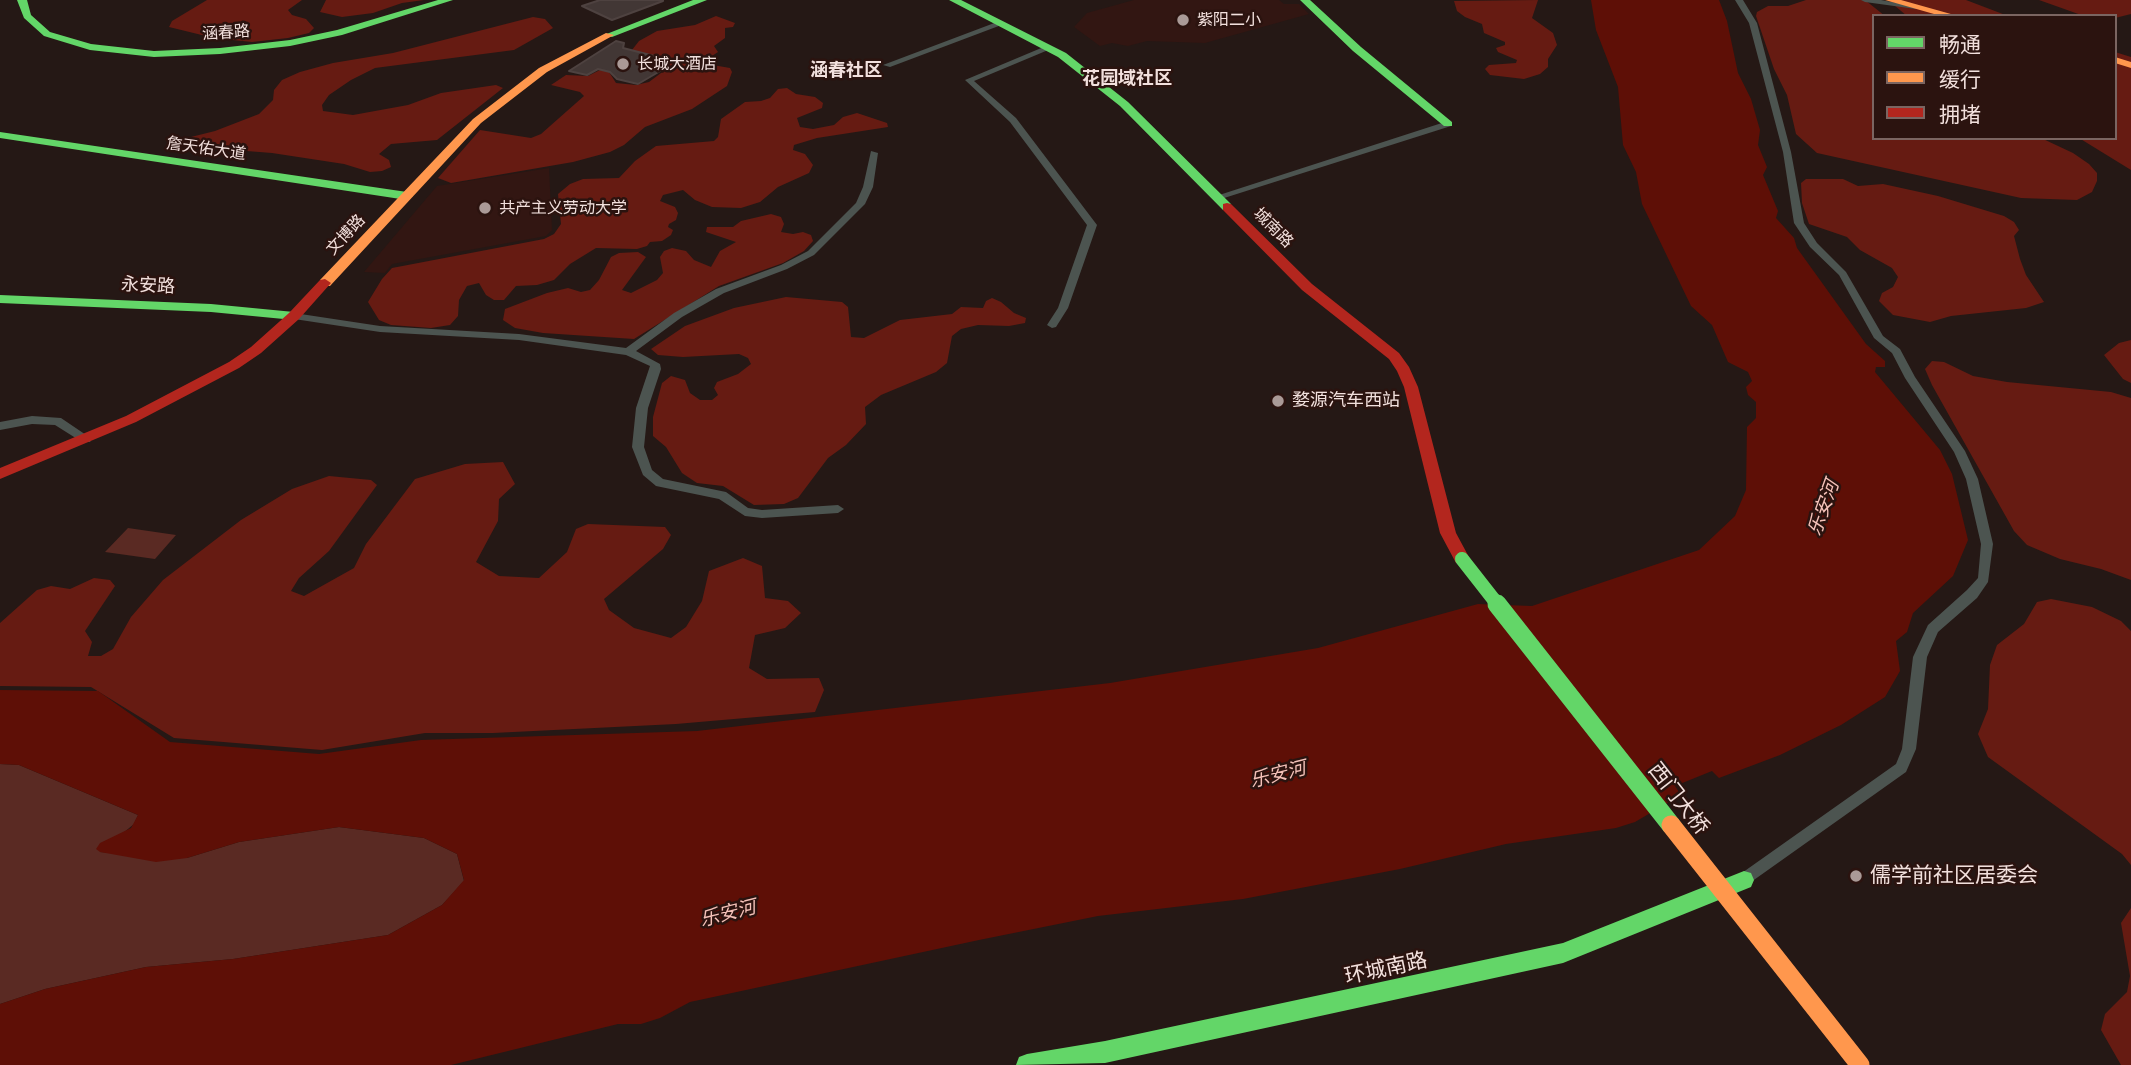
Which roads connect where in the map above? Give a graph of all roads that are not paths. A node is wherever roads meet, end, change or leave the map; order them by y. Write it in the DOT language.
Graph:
graph roads {
  1 [pos="22,0"];
  2 [pos="448,0"];
  3 [pos="702,0"];
  4 [pos="954,0"];
  5 [pos="1305,0"];
  6 [pos="1865,0"];
  7 [pos="1890,0"];
  8 [pos="1742,1"];
  9 [pos="1916,7"];
  10 [pos="1945,14"];
  11 [pos="1000,24"];
  12 [pos="1049,48"];
  13 [pos="887,65"];
  14 [pos="1448,124"];
  15 [pos="0,135"];
  16 [pos="0,142"];
  17 [pos="874,153"];
  18 [pos="407,196"];
  19 [pos="1218,197"];
  20 [pos="395,209"];
  21 [pos="0,299"];
  22 [pos="294,316"];
  23 [pos="1052,325"];
  24 [pos="628,352"];
  25 [pos="0,426"];
  26 [pos="86,439"];
  27 [pos="0,474"];
  28 [pos="838,509"];
  29 [pos="1462,559"];
  30 [pos="1744,880"];
  31 [pos="1027,1065"];
  32 [pos="1860,1065"];
  1 -- 2 [label="street, 涵春路"];
  3 -- 18 [label="street, 文博路"];
  4 -- 11 [label="street, 城南路"];
  5 -- 14 [label="street"];
  6 -- 9 [label="street"];
  7 -- 9 [label="street"];
  8 -- 30 [label="street"];
  9 -- 10 [label="street"];
  11 -- 12 [label="street, 城南路"];
  11 -- 13 [label="street"];
  12 -- 19 [label="street, 城南路"];
  12 -- 23 [label="street"];
  14 -- 19 [label="street"];
  15 -- 18 [label="street, 詹天佑大道"];
  16 -- 20 [label="street, 詹天佑大道"];
  17 -- 24 [label="street"];
  18 -- 20 [label="street, 文博路"];
  19 -- 29 [label="street, 城南路"];
  20 -- 22 [label="street, 文博路"];
  21 -- 22 [label="street, 永安路"];
  22 -- 24 [label="street"];
  22 -- 26 [label="street, 文博路"];
  24 -- 28 [label="street"];
  25 -- 26 [label="street"];
  26 -- 27 [label="street, 文博路"];
  29 -- 32 [label="street, 西门大桥, bridge"];
  30 -- 31 [label="street, 环城南路"];
}
